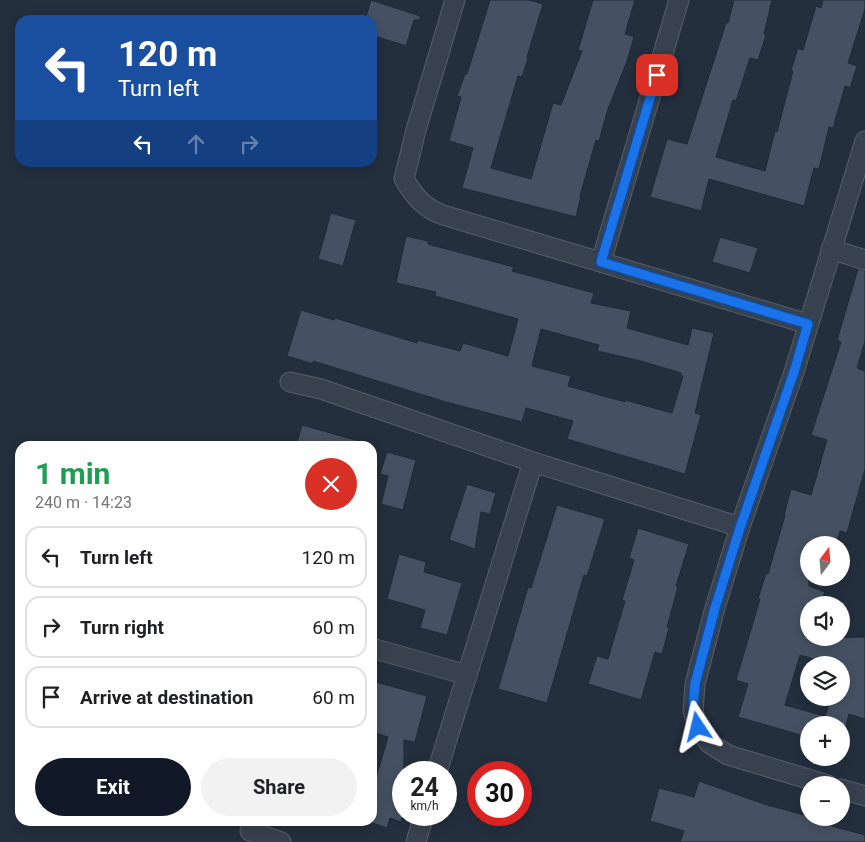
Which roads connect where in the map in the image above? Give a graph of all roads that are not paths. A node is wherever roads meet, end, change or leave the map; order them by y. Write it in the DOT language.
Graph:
graph roads {
  1 [pos="455,0"];
  2 [pos="679,0"];
  3 [pos="865,141"];
  4 [pos="831,249"];
  5 [pos="865,260"];
  6 [pos="601,262"];
  7 [pos="808,324"];
  8 [pos="290,382"];
  9 [pos="533,462"];
  10 [pos="740,528"];
  11 [pos="377,649"];
  12 [pos="467,675"];
  13 [pos="440,761"];
  14 [pos="800,777"];
  15 [pos="850,792"];
  16 [pos="865,796"];
  17 [pos="421,826"];
  18 [pos="250,831"];
  19 [pos="281,842"];
  20 [pos="416,842"];
  1 -- 6 [label="street"];
  2 -- 6 [label="street"];
  3 -- 4 [label="street"];
  4 -- 5 [label="street"];
  4 -- 7 [label="street"];
  6 -- 7 [label="street"];
  7 -- 10 [label="street"];
  8 -- 9 [label="street"];
  9 -- 10 [label="street"];
  9 -- 12 [label="street"];
  10 -- 14 [label="street"];
  11 -- 12 [label="street"];
  12 -- 13 [label="street"];
  15 -- 16 [label="street"];
  17 -- 20 [label="street"];
  18 -- 19 [label="street"];
}
